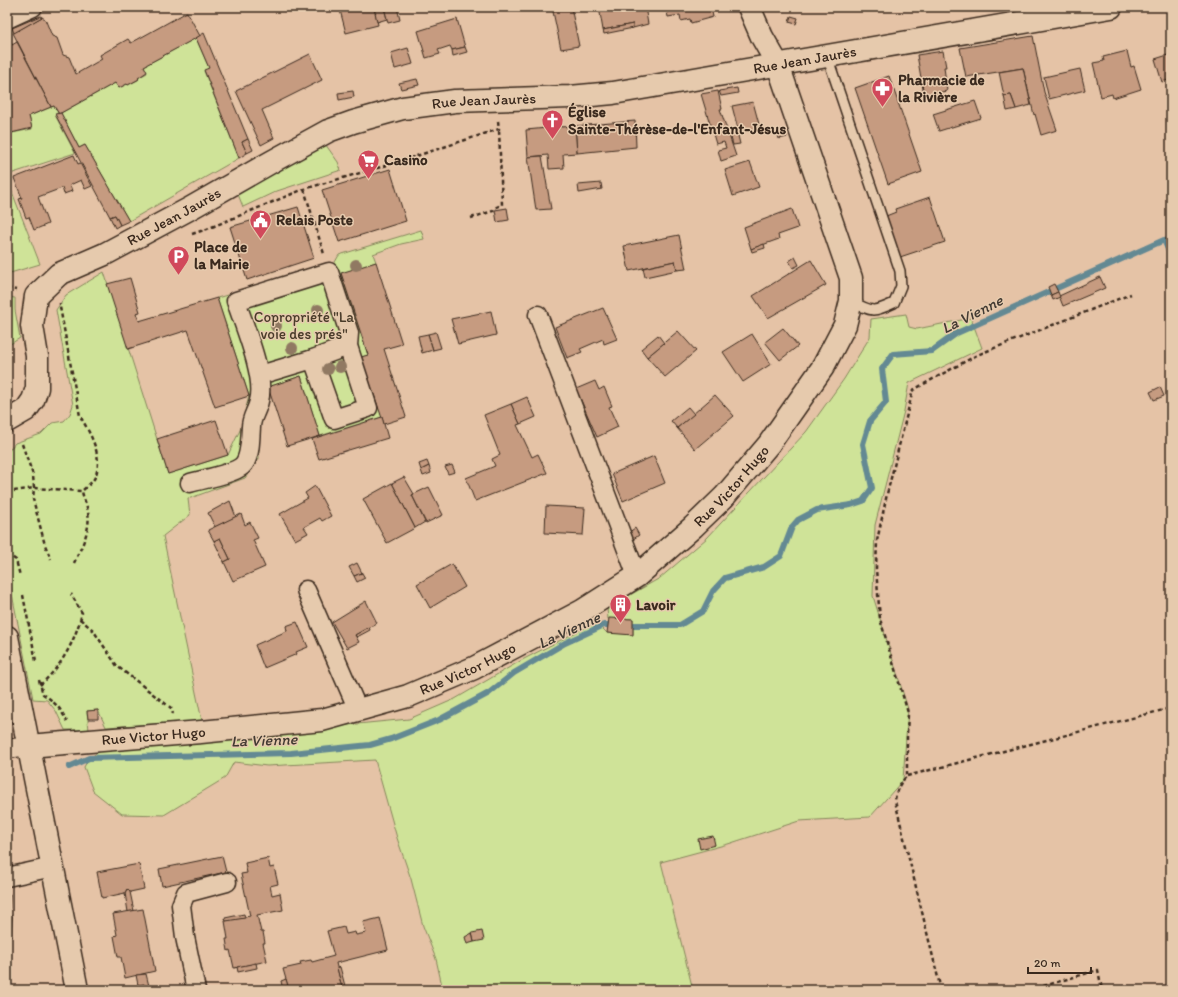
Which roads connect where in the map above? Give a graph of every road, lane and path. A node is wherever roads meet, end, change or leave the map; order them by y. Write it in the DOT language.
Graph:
graph roads {
  1 [pos="33,7"];
  2 [pos="749,7"];
  3 [pos="1111,7"];
  4 [pos="7,19"];
  5 [pos="827,56"];
  6 [pos="778,65"];
  7 [pos="497,116"];
  8 [pos="499,129"];
  9 [pos="304,189"];
  10 [pos="471,218"];
  11 [pos="188,235"];
  12 [pos="329,272"];
  13 [pos="7,288"];
  14 [pos="20,291"];
  15 [pos="1131,294"];
  16 [pos="61,297"];
  17 [pos="851,302"];
  18 [pos="538,315"];
  19 [pos="348,346"];
  20 [pos="313,359"];
  21 [pos="260,375"];
  22 [pos="7,420"];
  23 [pos="22,444"];
  24 [pos="190,483"];
  25 [pos="34,488"];
  26 [pos="82,491"];
  27 [pos="7,492"];
  28 [pos="7,554"];
  29 [pos="51,559"];
  30 [pos="74,563"];
  31 [pos="20,576"];
  32 [pos="637,576"];
  33 [pos="11,587"];
  34 [pos="7,588"];
  35 [pos="306,590"];
  36 [pos="71,594"];
  37 [pos="23,595"];
  38 [pos="80,620"];
  39 [pos="7,637"];
  40 [pos="37,668"];
  41 [pos="39,676"];
  42 [pos="41,685"];
  43 [pos="18,694"];
  44 [pos="1171,708"];
  45 [pos="358,710"];
  46 [pos="174,716"];
  47 [pos="67,722"];
  48 [pos="17,748"];
  49 [pos="907,776"];
  50 [pos="52,867"];
  51 [pos="7,877"];
  52 [pos="227,882"];
  53 [pos="77,990"];
  54 [pos="196,990"];
  55 [pos="941,990"];
  56 [pos="1030,990"];
  57 [pos="1102,990"];
  1 -- 4 [label="street"];
  2 -- 6 [label="street, Rue Victor Hugo"];
  3 -- 5 [label="street, Rue Jean Jaurès"];
  5 -- 6 [label="street, Rue Jean Jaurès"];
  5 -- 17 [label="lane"];
  6 -- 17 [label="street, Rue Victor Hugo"];
  6 -- 22 [label="street, Rue Jean Jaurès"];
  7 -- 8 [label="path"];
  8 -- 9 [label="path"];
  8 -- 10 [label="path"];
  9 -- 11 [label="path"];
  9 -- 12 [label="path"];
  12 -- 19 [label="street"];
  12 -- 21 [label="street"];
  13 -- 14 [label="path"];
  15 -- 49 [label="path"];
  16 -- 26 [label="path"];
  17 -- 32 [label="street, Rue Victor Hugo"];
  18 -- 32 [label="street"];
  19 -- 20 [label="street"];
  19 -- 20 [label="street"];
  20 -- 21 [label="street"];
  21 -- 24 [label="street"];
  23 -- 25 [label="path"];
  25 -- 26 [label="path"];
  25 -- 27 [label="path"];
  25 -- 29 [label="path"];
  26 -- 30 [label="path"];
  28 -- 31 [label="path"];
  32 -- 45 [label="street, Rue Victor Hugo"];
  33 -- 34 [label="path"];
  35 -- 45 [label="street"];
  36 -- 38 [label="path"];
  37 -- 40 [label="path"];
  38 -- 42 [label="path"];
  38 -- 46 [label="path"];
  39 -- 43 [label="street"];
  41 -- 42 [label="path"];
  42 -- 43 [label="path"];
  42 -- 47 [label="path"];
  43 -- 48 [label="street"];
  44 -- 49 [label="path"];
  45 -- 48 [label="street, Rue Victor Hugo"];
  48 -- 50 [label="street"];
  49 -- 55 [label="path"];
  50 -- 51 [label="street"];
  50 -- 53 [label="street"];
  52 -- 54 [label="street"];
  56 -- 57 [label="path"];
}
